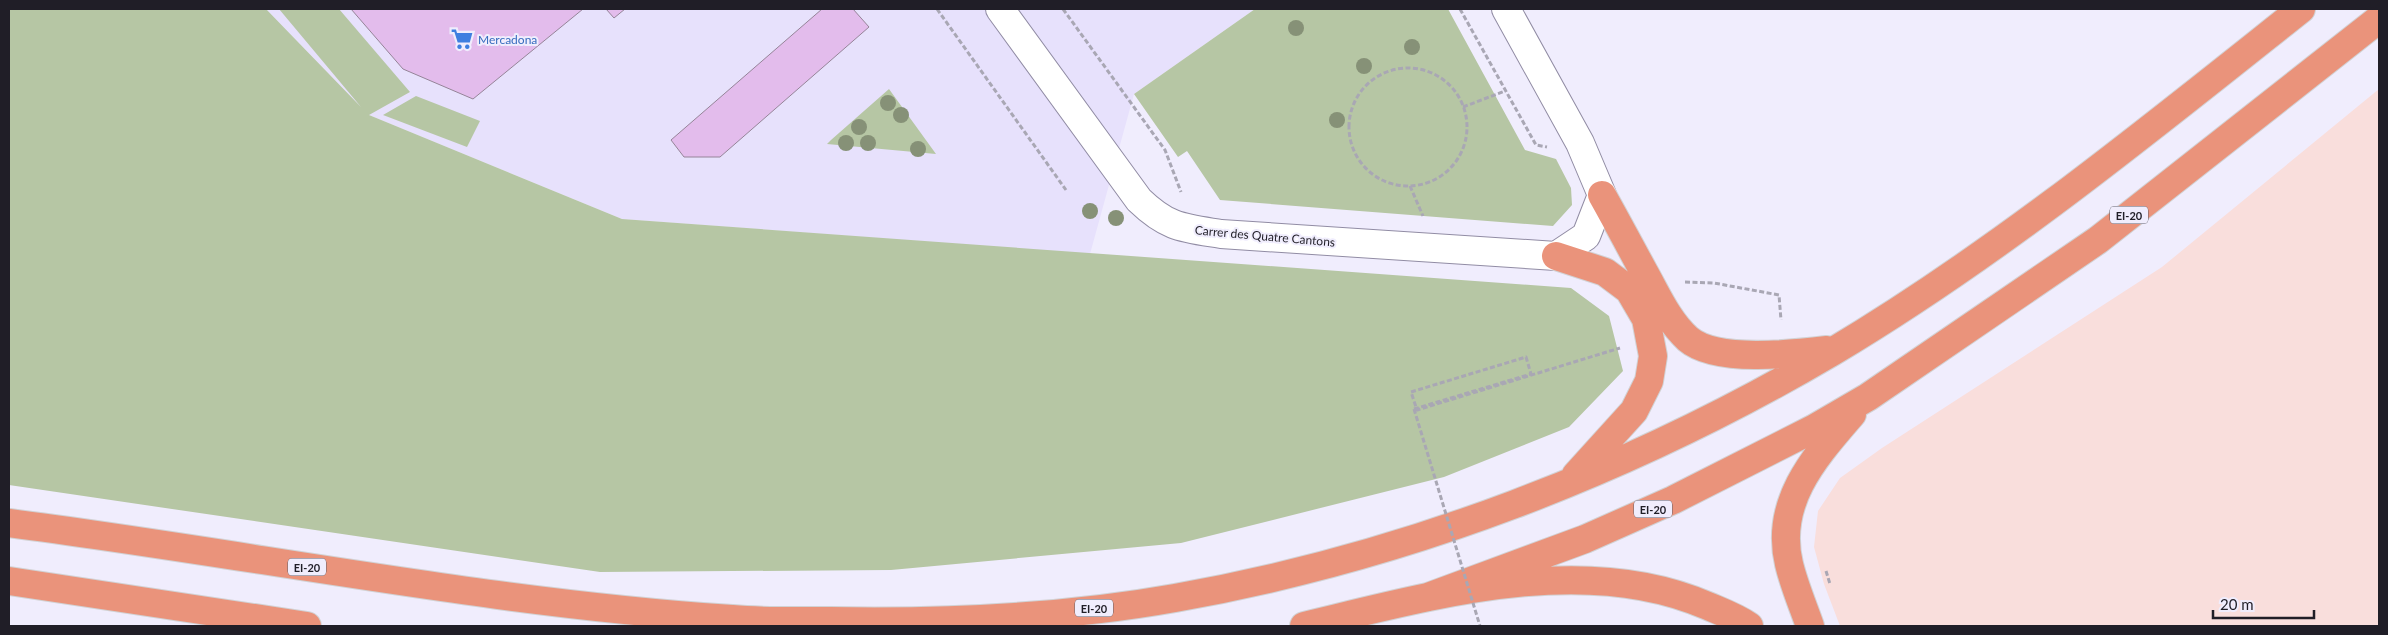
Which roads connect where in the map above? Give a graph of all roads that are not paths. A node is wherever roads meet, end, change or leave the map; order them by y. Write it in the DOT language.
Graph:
graph roads {
  1 [pos="1000,9"];
  2 [pos="1506,9"];
  3 [pos="2301,9"];
  4 [pos="2379,19"];
  5 [pos="1602,195"];
  6 [pos="1556,256"];
  7 [pos="1838,348"];
  8 [pos="1868,397"];
  9 [pos="1567,485"];
  10 [pos="9,523"];
  11 [pos="9,581"];
  12 [pos="1428,596"];
  13 [pos="307,626"];
  14 [pos="1304,626"];
  15 [pos="1748,626"];
  16 [pos="1810,626"];
  1 -- 6 [label="street, Carrer des Quatre Cantons"];
  2 -- 5 [label="street"];
  3 -- 7 [label="highway, EI-20"];
  4 -- 8 [label="highway, EI-20"];
  5 -- 6 [label="street"];
  5 -- 7 [label="highway"];
  6 -- 9 [label="highway"];
  7 -- 9 [label="highway, EI-20"];
  8 -- 12 [label="highway, EI-20"];
  8 -- 16 [label="highway"];
  9 -- 10 [label="highway, EI-20"];
  11 -- 13 [label="highway"];
  12 -- 14 [label="highway, EI-20"];
  12 -- 15 [label="highway"];
}
